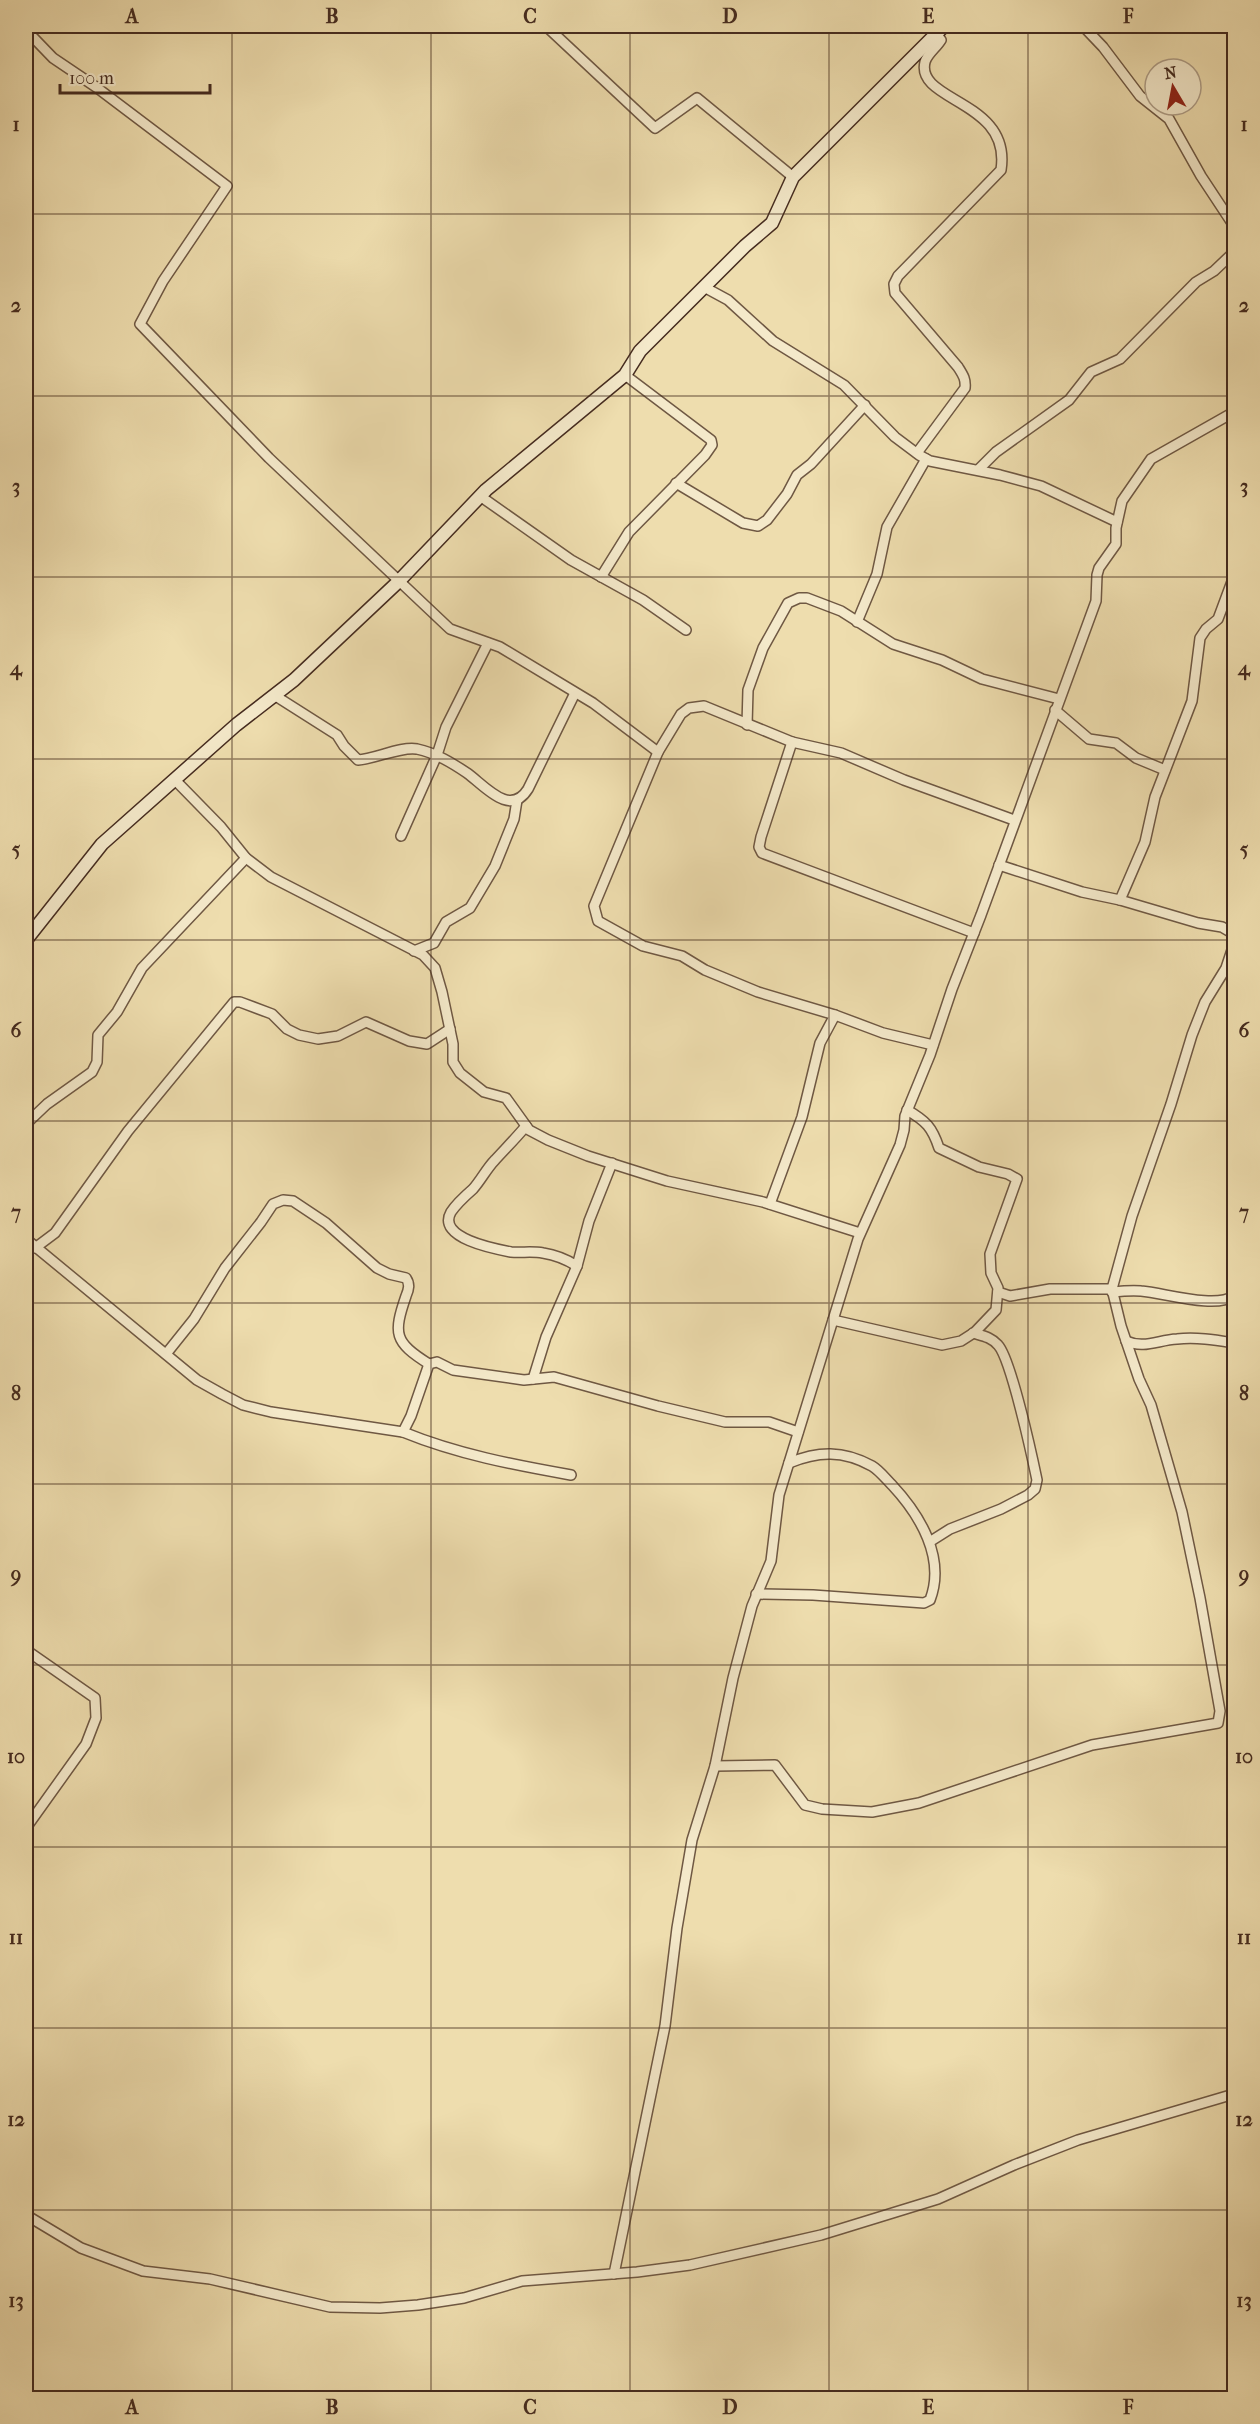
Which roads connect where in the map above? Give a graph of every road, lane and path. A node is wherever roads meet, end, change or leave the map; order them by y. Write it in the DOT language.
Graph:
graph roads {
  1 [pos="546,26"];
  2 [pos="1083,26"];
  3 [pos="940,29"];
  4 [pos="26,30"];
  5 [pos="793,177"];
  6 [pos="1234,226"];
  7 [pos="1234,252"];
  8 [pos="704,287"];
  9 [pos="624,375"];
  10 [pos="865,405"];
  11 [pos="1234,412"];
  12 [pos="917,453"];
  13 [pos="926,459"];
  14 [pos="978,470"];
  15 [pos="676,483"];
  16 [pos="480,496"];
  17 [pos="1117,522"];
  18 [pos="1234,576"];
  19 [pos="601,577"];
  20 [pos="398,582"];
  21 [pos="857,622"];
  22 [pos="686,630"];
  23 [pos="488,643"];
  24 [pos="575,693"];
  25 [pos="274,695"];
  26 [pos="1059,699"];
  27 [pos="1055,710"];
  28 [pos="747,725"];
  29 [pos="792,742"];
  30 [pos="658,752"];
  31 [pos="437,755"];
  32 [pos="1165,770"];
  33 [pos="176,781"];
  34 [pos="517,800"];
  35 [pos="1014,820"];
  36 [pos="400,836"];
  37 [pos="246,858"];
  38 [pos="999,866"];
  39 [pos="1120,900"];
  40 [pos="974,933"];
  41 [pos="1234,934"];
  42 [pos="26,940"];
  43 [pos="1234,944"];
  44 [pos="414,951"];
  45 [pos="835,1015"];
  46 [pos="450,1029"];
  47 [pos="933,1046"];
  48 [pos="908,1110"];
  49 [pos="26,1124"];
  50 [pos="526,1126"];
  51 [pos="612,1164"];
  52 [pos="770,1204"];
  53 [pos="860,1233"];
  54 [pos="26,1239"];
  55 [pos="35,1248"];
  56 [pos="577,1266"];
  57 [pos="1112,1291"];
  58 [pos="998,1292"];
  59 [pos="1234,1296"];
  60 [pos="833,1320"];
  61 [pos="973,1334"];
  62 [pos="1126,1341"];
  63 [pos="1234,1342"];
  64 [pos="166,1354"];
  65 [pos="429,1364"];
  66 [pos="533,1379"];
  67 [pos="403,1432"];
  68 [pos="798,1432"];
  69 [pos="789,1463"];
  70 [pos="571,1475"];
  71 [pos="931,1541"];
  72 [pos="756,1594"];
  73 [pos="26,1650"];
  74 [pos="715,1766"];
  75 [pos="26,1828"];
  76 [pos="1234,2094"];
  77 [pos="26,2215"];
  78 [pos="614,2274"];
  1 -- 5 [label="street"];
  2 -- 6 [label="street"];
  3 -- 5 [label="street"];
  3 -- 12 [label="street"];
  4 -- 20 [label="street"];
  5 -- 8 [label="street"];
  7 -- 14 [label="street"];
  8 -- 9 [label="street"];
  8 -- 10 [label="street"];
  9 -- 15 [label="street"];
  9 -- 16 [label="street"];
  10 -- 12 [label="street"];
  10 -- 15 [label="street"];
  11 -- 17 [label="street"];
  12 -- 13 [label="street"];
  13 -- 14 [label="street"];
  13 -- 21 [label="street"];
  14 -- 17 [label="street"];
  15 -- 19 [label="street"];
  16 -- 19 [label="street"];
  16 -- 20 [label="street"];
  17 -- 26 [label="street"];
  18 -- 32 [label="street"];
  19 -- 22 [label="street"];
  20 -- 23 [label="street"];
  20 -- 25 [label="street"];
  21 -- 26 [label="street"];
  21 -- 28 [label="street"];
  23 -- 24 [label="street"];
  23 -- 31 [label="street"];
  24 -- 30 [label="street"];
  24 -- 34 [label="street"];
  25 -- 31 [label="street"];
  25 -- 33 [label="street"];
  26 -- 27 [label="street"];
  27 -- 32 [label="street"];
  27 -- 35 [label="street"];
  28 -- 29 [label="street"];
  28 -- 30 [label="street"];
  29 -- 35 [label="street"];
  29 -- 40 [label="street"];
  30 -- 45 [label="street"];
  31 -- 34 [label="street"];
  31 -- 36 [label="street"];
  32 -- 39 [label="street"];
  33 -- 37 [label="street"];
  33 -- 42 [label="street"];
  34 -- 44 [label="street"];
  35 -- 38 [label="street"];
  37 -- 44 [label="street"];
  37 -- 49 [label="street"];
  38 -- 39 [label="street"];
  38 -- 40 [label="street"];
  39 -- 41 [label="street"];
  40 -- 47 [label="street"];
  43 -- 57 [label="street"];
  44 -- 46 [label="street"];
  45 -- 47 [label="street"];
  45 -- 52 [label="street"];
  46 -- 50 [label="street"];
  46 -- 55 [label="street"];
  47 -- 48 [label="street"];
  48 -- 53 [label="street"];
  48 -- 58 [label="street"];
  50 -- 51 [label="street"];
  50 -- 56 [label="street"];
  51 -- 52 [label="street"];
  51 -- 56 [label="street"];
  52 -- 53 [label="street"];
  53 -- 60 [label="street"];
  54 -- 55 [label="street"];
  55 -- 64 [label="street"];
  56 -- 66 [label="street"];
  57 -- 58 [label="street"];
  57 -- 59 [label="street"];
  57 -- 62 [label="street"];
  58 -- 61 [label="street"];
  60 -- 61 [label="street"];
  60 -- 68 [label="street"];
  61 -- 71 [label="street"];
  62 -- 63 [label="street"];
  62 -- 74 [label="street"];
  64 -- 65 [label="street"];
  64 -- 67 [label="street"];
  65 -- 66 [label="street"];
  65 -- 67 [label="street"];
  66 -- 68 [label="street"];
  67 -- 70 [label="street"];
  68 -- 69 [label="street"];
  69 -- 71 [label="street"];
  69 -- 72 [label="street"];
  71 -- 72 [label="street"];
  72 -- 74 [label="street"];
  73 -- 75 [label="street"];
  74 -- 78 [label="street"];
  76 -- 78 [label="street"];
  77 -- 78 [label="street"];
}
